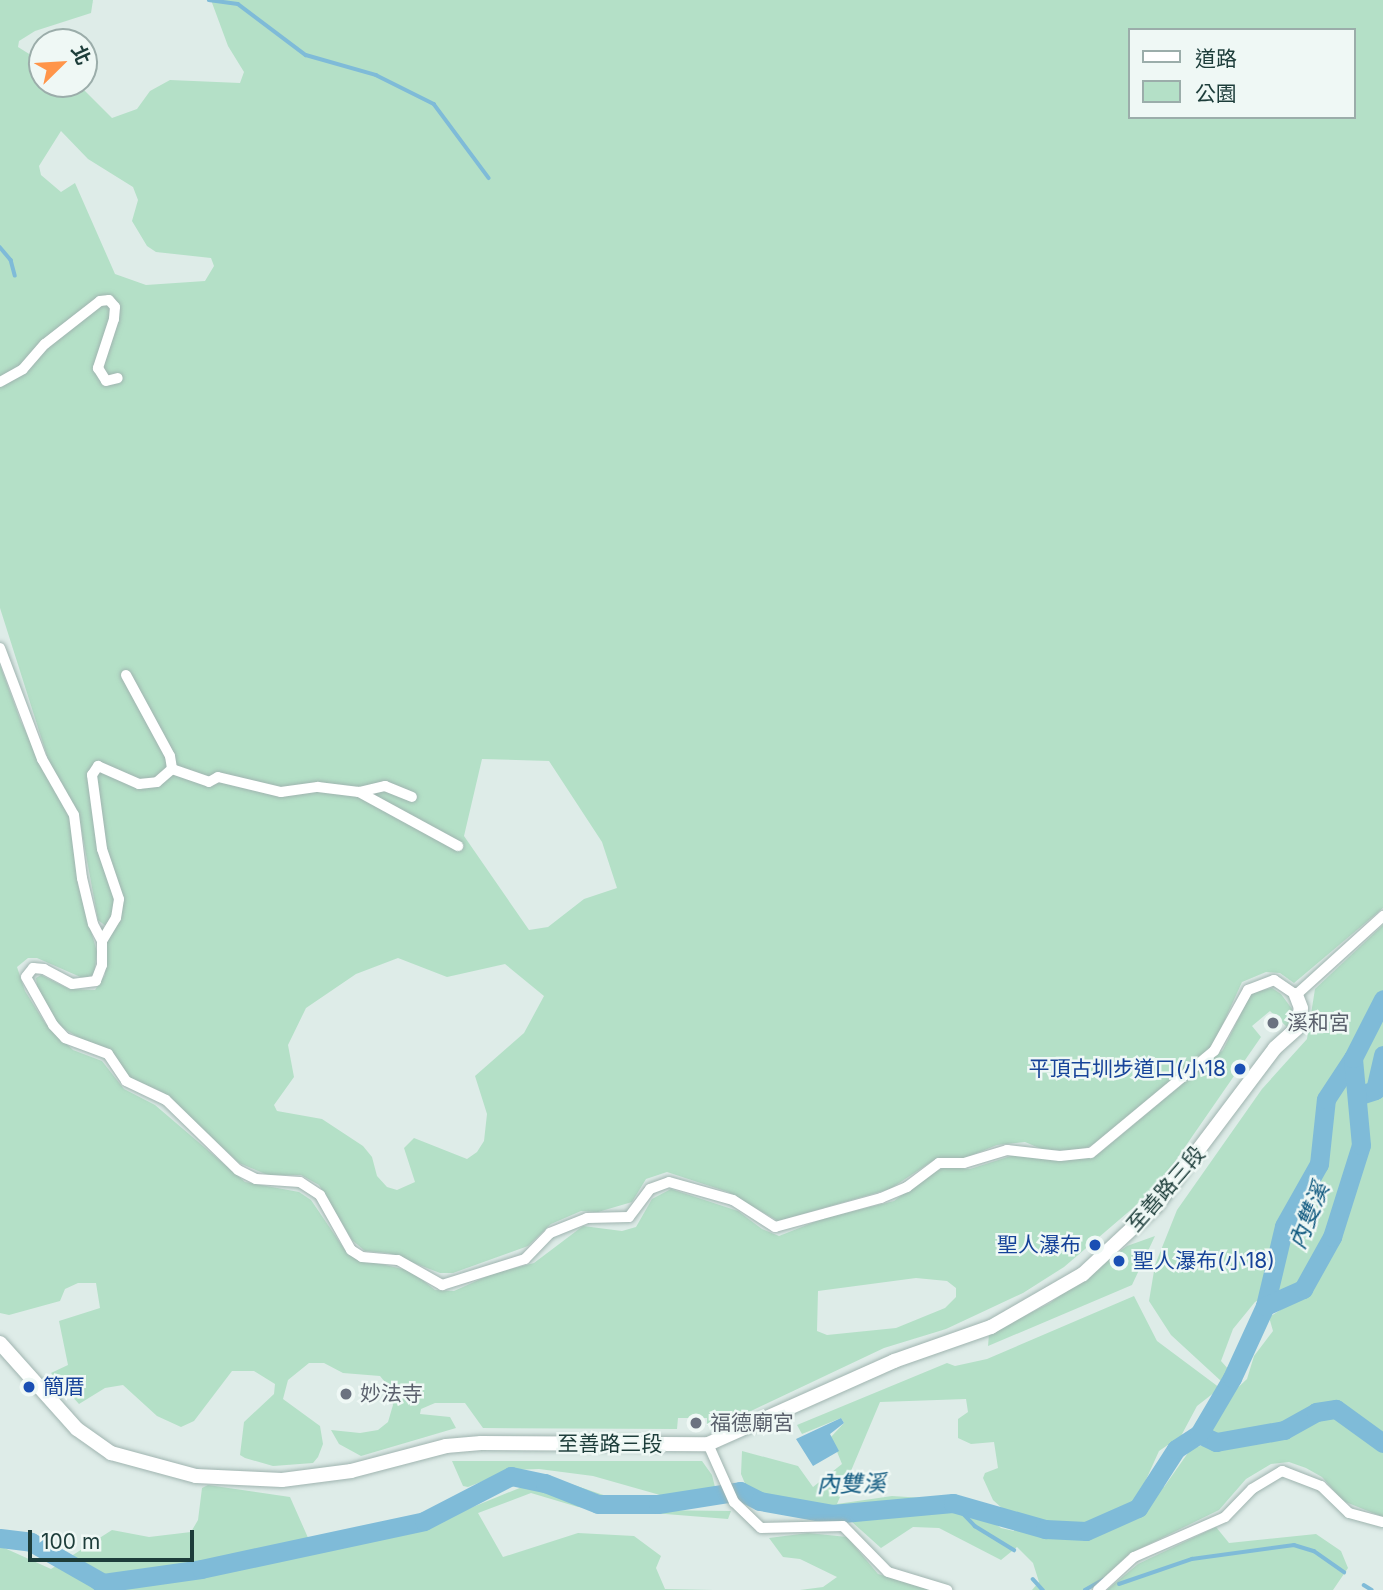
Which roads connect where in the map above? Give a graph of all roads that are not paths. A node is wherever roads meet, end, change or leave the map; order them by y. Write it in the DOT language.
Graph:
graph roads {
  1 [pos="118,378"];
  2 [pos="0,382"];
  3 [pos="0,648"];
  4 [pos="126,675"];
  5 [pos="172,769"];
  6 [pos="359,792"];
  7 [pos="412,797"];
  8 [pos="458,846"];
  9 [pos="1383,916"];
  10 [pos="102,942"];
  11 [pos="1296,995"];
  12 [pos="0,1343"];
  13 [pos="708,1444"];
  14 [pos="1383,1522"];
  15 [pos="947,1590"];
  16 [pos="1098,1590"];
  1 -- 2 [label="street"];
  3 -- 10 [label="street"];
  4 -- 5 [label="street"];
  5 -- 6 [label="street"];
  5 -- 10 [label="street"];
  6 -- 7 [label="street"];
  6 -- 8 [label="street"];
  9 -- 11 [label="street"];
  10 -- 11 [label="street"];
  11 -- 13 [label="street, 至善路三段"];
  12 -- 13 [label="street, 至善路三段"];
  13 -- 15 [label="street"];
  14 -- 16 [label="street"];
}
